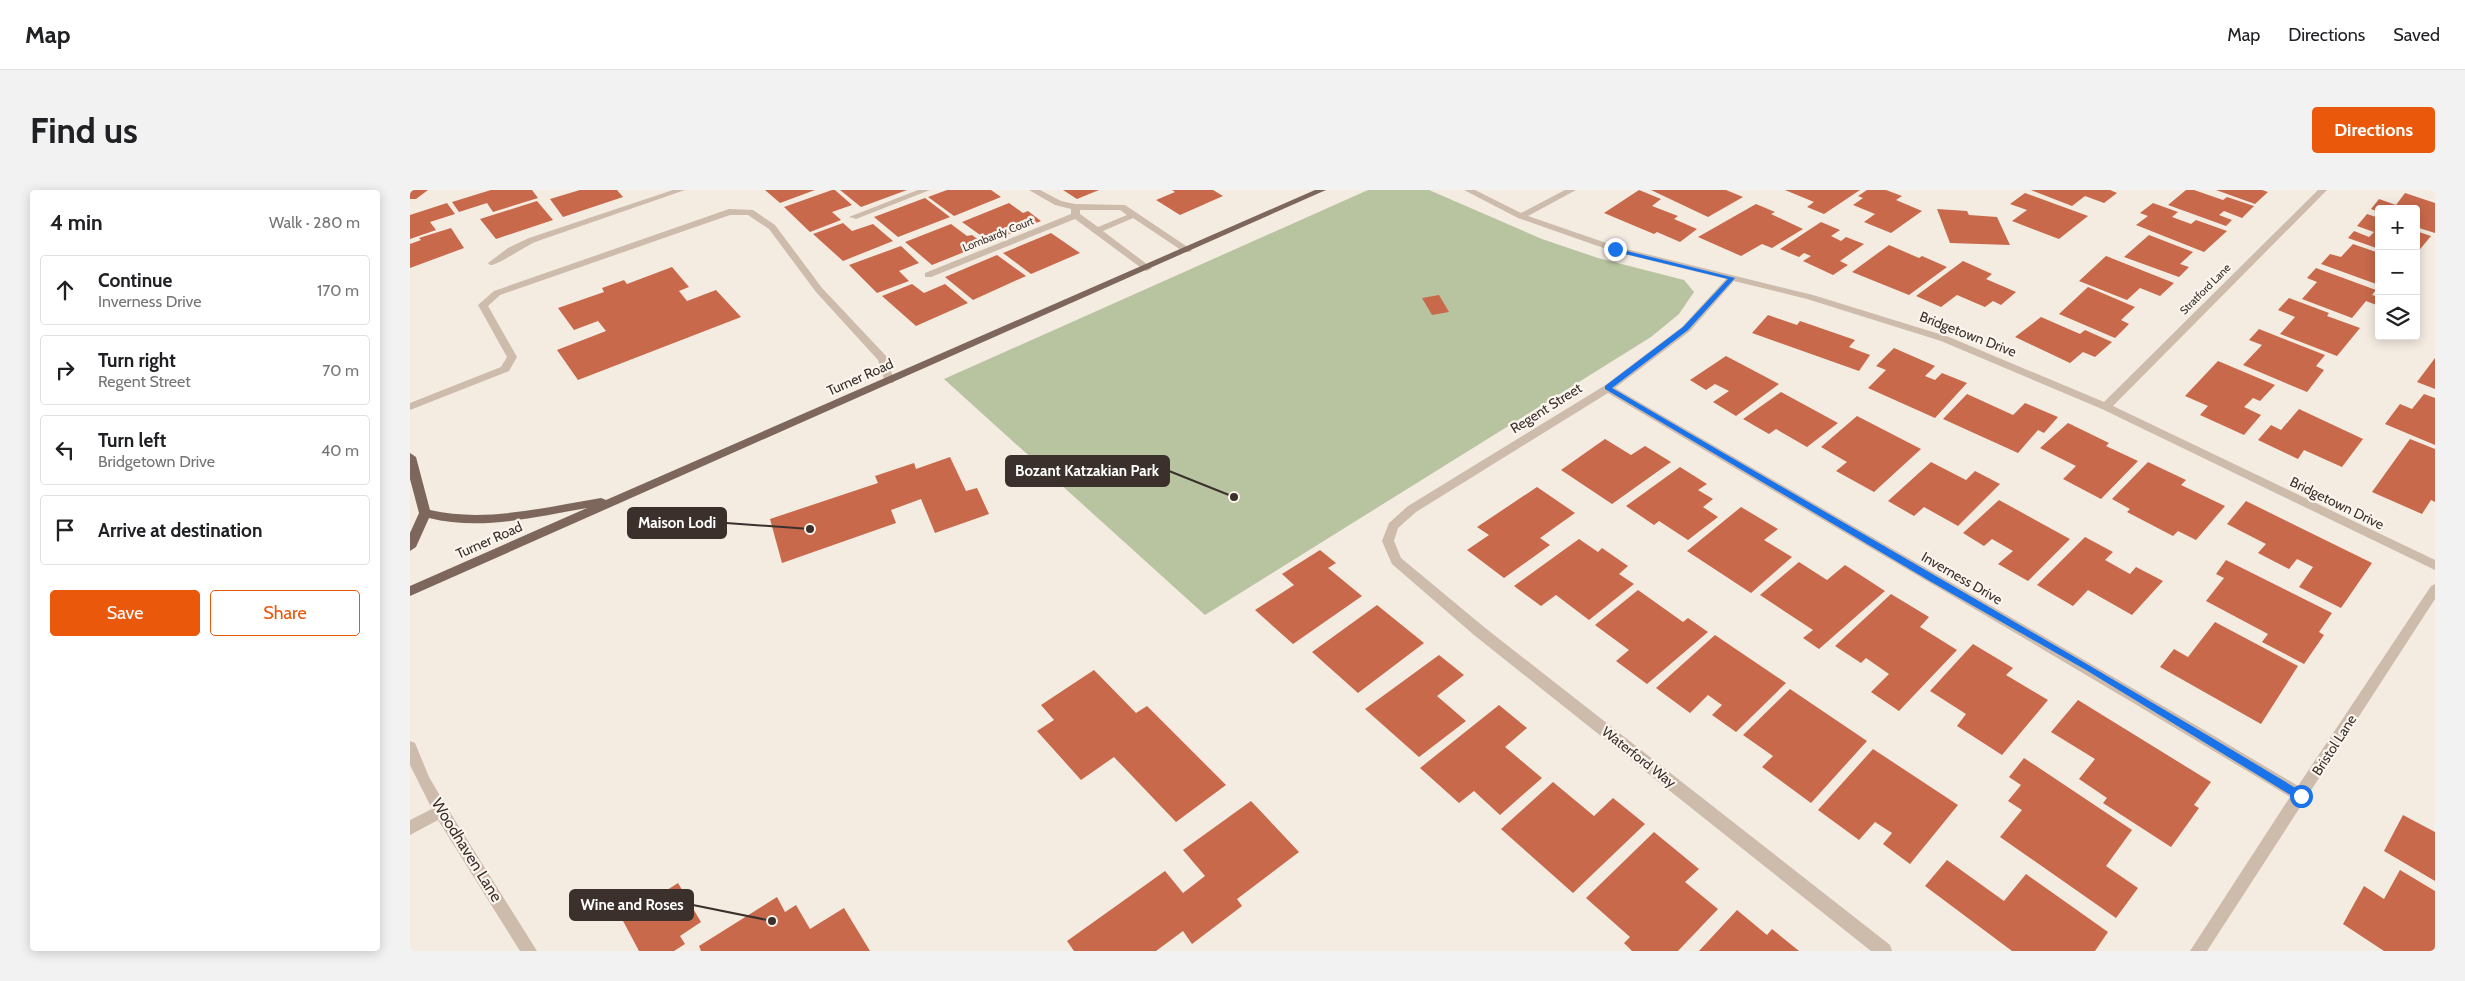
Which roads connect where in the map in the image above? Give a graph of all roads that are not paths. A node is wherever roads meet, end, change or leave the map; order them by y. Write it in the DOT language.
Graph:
graph roads {
  1 [pos="680,190"];
  2 [pos="926,190"];
  3 [pos="1034,190"];
  4 [pos="1322,190"];
  5 [pos="1468,190"];
  6 [pos="1572,190"];
  7 [pos="2323,190"];
  8 [pos="1076,211"];
  9 [pos="1134,215"];
  10 [pos="1521,216"];
  11 [pos="852,217"];
  12 [pos="1098,230"];
  13 [pos="1187,250"];
  14 [pos="493,263"];
  15 [pos="1147,268"];
  16 [pos="928,274"];
  17 [pos="1732,278"];
  18 [pos="889,381"];
  19 [pos="1608,388"];
  20 [pos="410,407"];
  21 [pos="2106,407"];
  22 [pos="410,457"];
  23 [pos="618,500"];
  24 [pos="424,513"];
  25 [pos="410,547"];
  26 [pos="1396,561"];
  27 [pos="2435,565"];
  28 [pos="2435,589"];
  29 [pos="410,591"];
  30 [pos="410,747"];
  31 [pos="2301,796"];
  32 [pos="442,811"];
  33 [pos="410,828"];
  34 [pos="529,951"];
  35 [pos="1884,951"];
  36 [pos="2198,951"];
  1 -- 14 [label="street"];
  2 -- 11 [label="street"];
  3 -- 8 [label="street"];
  4 -- 13 [label="main road, Turner Road"];
  5 -- 10 [label="street, Bridgetown Drive"];
  6 -- 10 [label="street"];
  7 -- 21 [label="street, Stratford Lane"];
  8 -- 9 [label="street"];
  8 -- 12 [label="street"];
  8 -- 16 [label="street, Lombardy Court"];
  9 -- 12 [label="street"];
  9 -- 13 [label="street"];
  10 -- 17 [label="street, Bridgetown Drive"];
  12 -- 15 [label="street"];
  13 -- 15 [label="main road, Turner Road"];
  15 -- 18 [label="main road, Turner Road"];
  17 -- 19 [label="street, Regent Street"];
  17 -- 21 [label="street, Bridgetown Drive"];
  18 -- 20 [label="street"];
  18 -- 23 [label="main road, Turner Road"];
  19 -- 26 [label="street, Regent Street"];
  19 -- 31 [label="street, Inverness Drive"];
  21 -- 27 [label="street, Bridgetown Drive"];
  22 -- 24 [label="main road"];
  23 -- 24 [label="main road"];
  23 -- 29 [label="main road, Turner Road"];
  24 -- 25 [label="main road"];
  26 -- 35 [label="street, Waterford Way"];
  28 -- 31 [label="street, Bristol Lane"];
  30 -- 32 [label="street, Woodhaven Lane"];
  31 -- 36 [label="street, Bristol Lane"];
  32 -- 33 [label="street"];
  32 -- 34 [label="street, Woodhaven Lane"];
}
